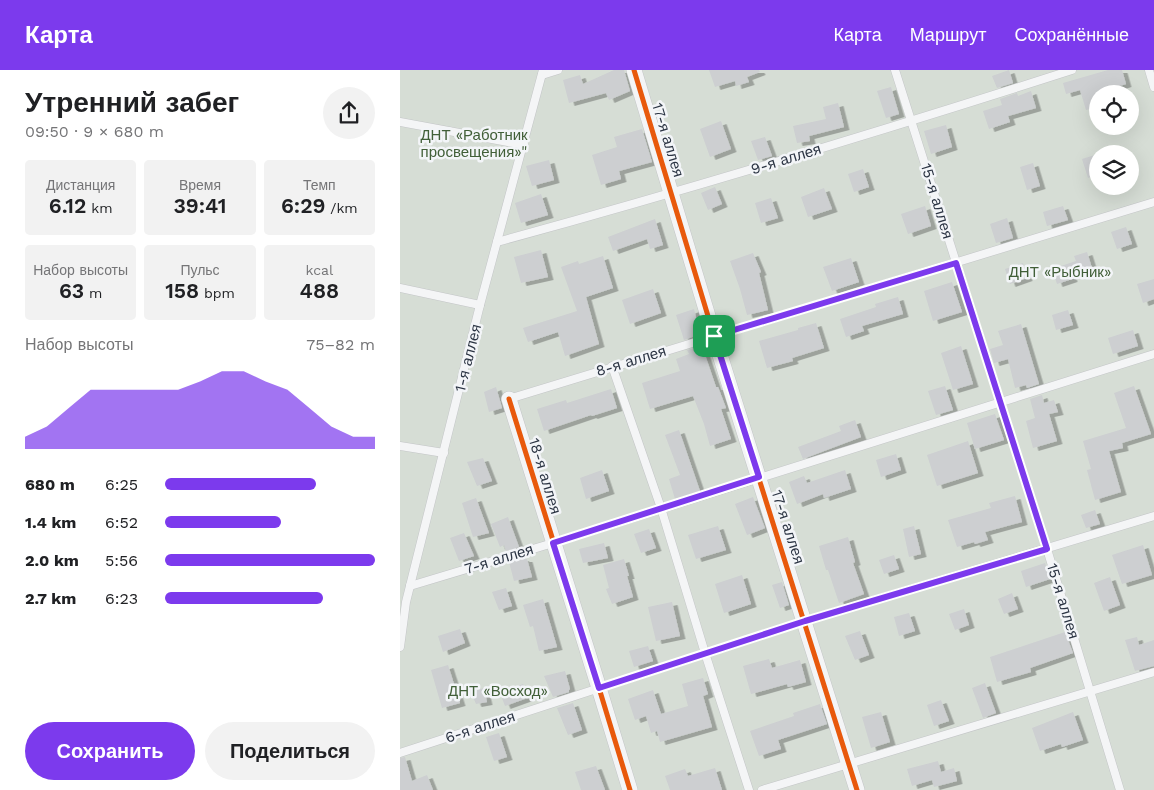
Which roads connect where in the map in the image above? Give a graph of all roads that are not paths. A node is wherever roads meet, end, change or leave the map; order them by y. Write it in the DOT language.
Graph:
graph roads {
  1 [pos="558,70"];
  2 [pos="634,70"];
  3 [pos="895,70"];
  4 [pos="1072,70"];
  5 [pos="1149,70"];
  6 [pos="542,72"];
  7 [pos="1154,87"];
  8 [pos="912,121"];
  9 [pos="400,122"];
  10 [pos="524,146"];
  11 [pos="672,194"];
  12 [pos="1154,202"];
  13 [pos="497,242"];
  14 [pos="956,263"];
  15 [pos="400,288"];
  16 [pos="480,305"];
  17 [pos="714,336"];
  18 [pos="1154,354"];
  19 [pos="612,366"];
  20 [pos="509,398"];
  21 [pos="1000,402"];
  22 [pos="400,446"];
  23 [pos="444,453"];
  24 [pos="759,477"];
  25 [pos="661,508"];
  26 [pos="1154,516"];
  27 [pos="553,543"];
  28 [pos="1047,549"];
  29 [pos="410,586"];
  30 [pos="403,601"];
  31 [pos="805,621"];
  32 [pos="400,647"];
  33 [pos="705,653"];
  34 [pos="1154,672"];
  35 [pos="599,688"];
  36 [pos="1090,690"];
  37 [pos="400,753"];
  38 [pos="848,764"];
  39 [pos="630,790"];
  40 [pos="749,790"];
  41 [pos="762,790"];
  42 [pos="857,790"];
  43 [pos="1120,790"];
  1 -- 6 [label="lane"];
  2 -- 11 [label="street, 17-я аллея"];
  3 -- 8 [label="lane, 15-я аллея"];
  4 -- 8 [label="lane, 9-я аллея"];
  5 -- 7 [label="lane"];
  6 -- 10 [label="lane, 1-я аллея"];
  8 -- 11 [label="lane, 9-я аллея"];
  8 -- 14 [label="lane, 15-я аллея"];
  9 -- 10 [label="lane"];
  10 -- 13 [label="lane, 1-я аллея"];
  11 -- 13 [label="lane, 9-я аллея"];
  11 -- 17 [label="street, 17-я аллея"];
  12 -- 14 [label="lane, 8-я аллея"];
  13 -- 16 [label="lane, 1-я аллея"];
  14 -- 17 [label="lane, 8-я аллея"];
  14 -- 21 [label="lane, 15-я аллея"];
  15 -- 16 [label="lane"];
  16 -- 23 [label="lane, 1-я аллея"];
  17 -- 19 [label="lane, 8-я аллея"];
  17 -- 24 [label="street, 17-я аллея"];
  18 -- 21 [label="lane, 7-я аллея"];
  19 -- 20 [label="lane, 8-я аллея"];
  19 -- 25 [label="lane"];
  20 -- 27 [label="street, 18-я аллея"];
  21 -- 24 [label="lane, 7-я аллея"];
  21 -- 28 [label="lane, 15-я аллея"];
  22 -- 23 [label="lane"];
  23 -- 29 [label="lane, 1-я аллея"];
  24 -- 25 [label="lane, 7-я аллея"];
  24 -- 31 [label="street, 17-я аллея"];
  25 -- 27 [label="lane, 7-я аллея"];
  25 -- 33 [label="lane"];
  26 -- 28 [label="lane, 6-я аллея"];
  27 -- 29 [label="lane, 7-я аллея"];
  27 -- 35 [label="street, 18-я аллея"];
  28 -- 31 [label="lane, 6-я аллея"];
  28 -- 36 [label="lane, 15-я аллея"];
  29 -- 30 [label="lane, 1-я аллея"];
  30 -- 32 [label="lane, 1-я аллея"];
  31 -- 33 [label="lane, 6-я аллея"];
  31 -- 38 [label="street, 17-я аллея"];
  33 -- 35 [label="lane, 6-я аллея"];
  33 -- 40 [label="lane"];
  34 -- 36 [label="lane"];
  35 -- 37 [label="lane, 6-я аллея"];
  35 -- 39 [label="street, 18-я аллея"];
  36 -- 38 [label="lane"];
  36 -- 43 [label="lane, 15-я аллея"];
  38 -- 41 [label="lane"];
  38 -- 42 [label="street, 17-я аллея"];
}
